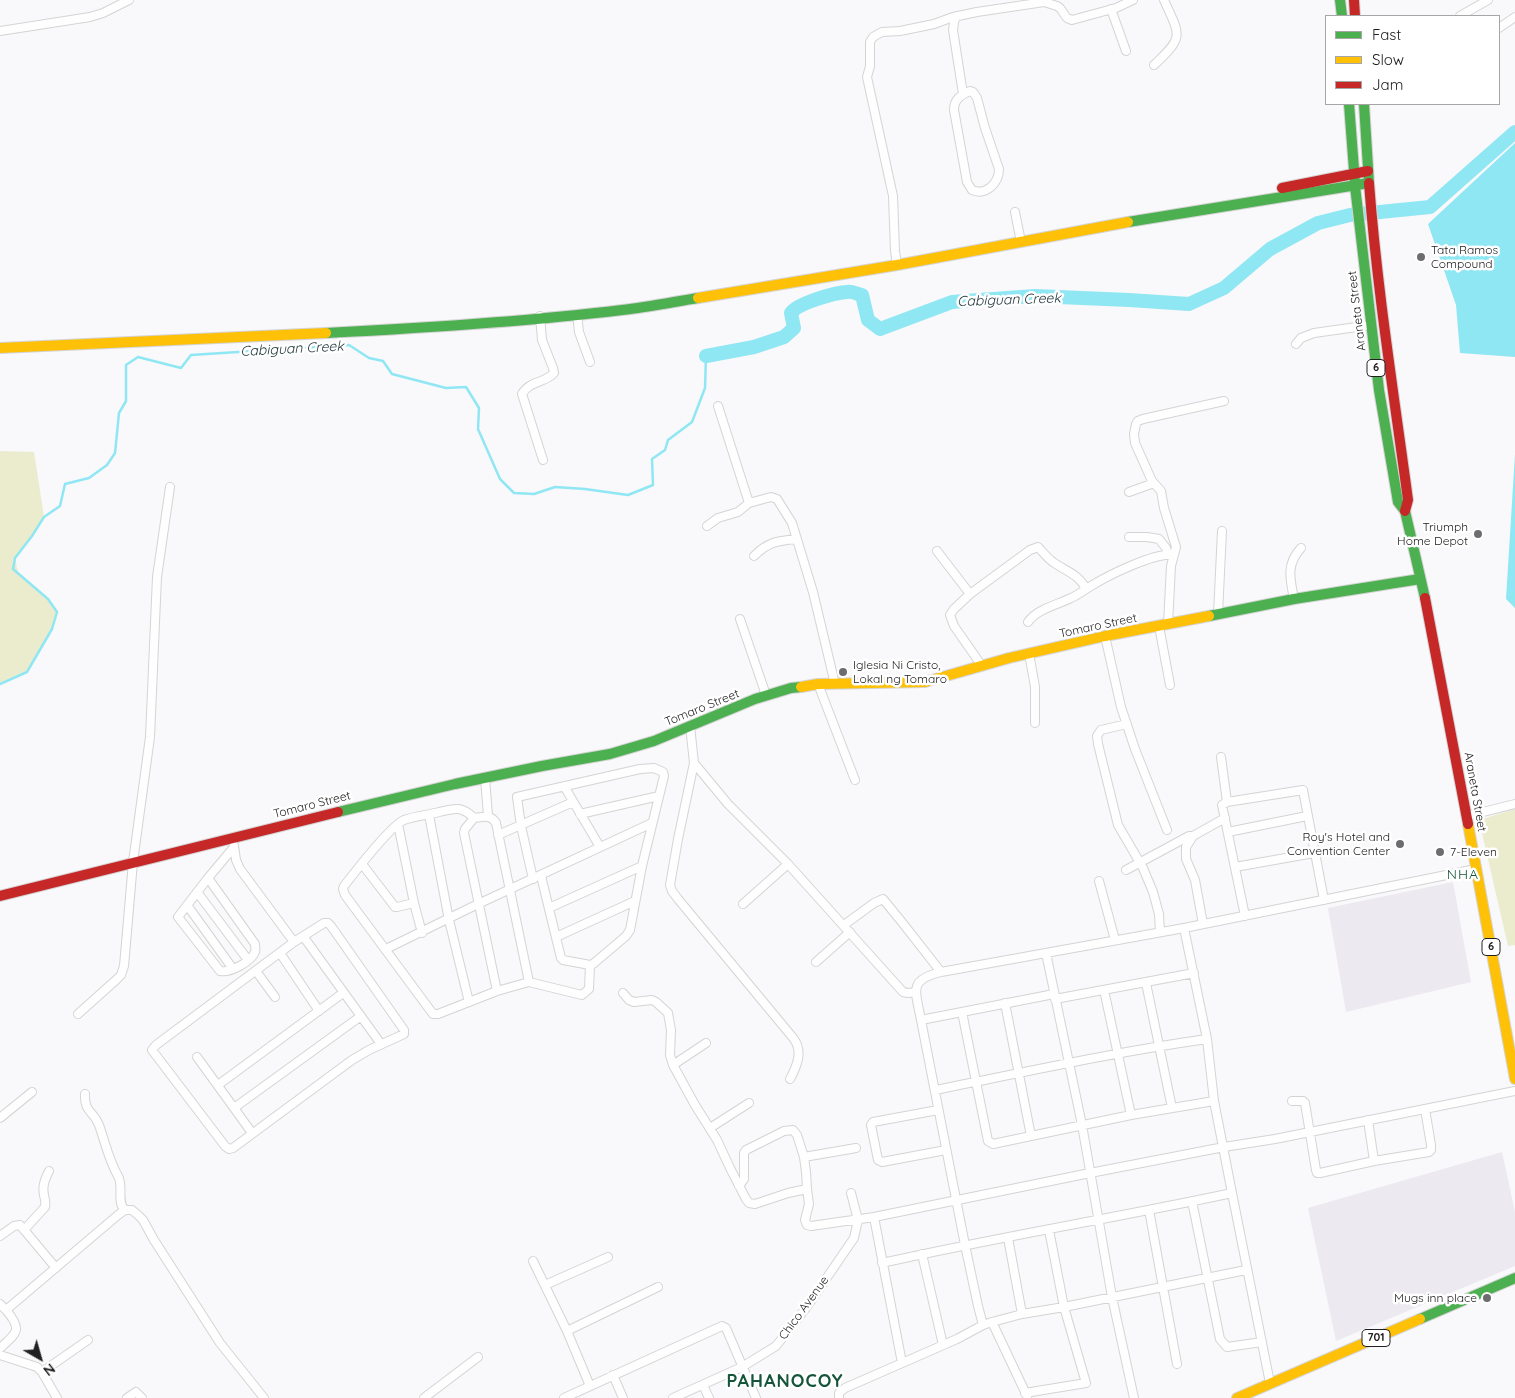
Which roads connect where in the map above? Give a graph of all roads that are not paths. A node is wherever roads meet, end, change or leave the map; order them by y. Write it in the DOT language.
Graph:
graph roads {
  1 [pos="129,0"];
  2 [pos="1133,0"];
  3 [pos="1164,0"];
  4 [pos="1340,0"];
  5 [pos="1354,0"];
  6 [pos="1486,0"];
  7 [pos="1111,9"];
  8 [pos="1342,15"];
  9 [pos="1355,15"];
  10 [pos="1462,15"];
  11 [pos="956,17"];
  12 [pos="1515,18"];
  13 [pos="1500,27"];
  14 [pos="0,31"];
  15 [pos="1126,51"];
  16 [pos="1154,65"];
  17 [pos="963,94"];
  18 [pos="1349,105"];
  19 [pos="1364,105"];
  20 [pos="1368,170"];
  21 [pos="1354,174"];
  22 [pos="1369,183"];
  23 [pos="1355,186"];
  24 [pos="1014,212"];
  25 [pos="1021,239"];
  26 [pos="896,262"];
  27 [pos="576,312"];
  28 [pos="540,316"];
  29 [pos="1371,325"];
  30 [pos="274,333"];
  31 [pos="0,342"];
  32 [pos="1296,344"];
  33 [pos="0,348"];
  34 [pos="590,362"];
  35 [pos="1224,401"];
  36 [pos="718,406"];
  37 [pos="543,460"];
  38 [pos="1154,483"];
  39 [pos="170,487"];
  40 [pos="1129,492"];
  41 [pos="749,503"];
  42 [pos="1405,511"];
  43 [pos="707,526"];
  44 [pos="1222,531"];
  45 [pos="1129,537"];
  46 [pos="796,538"];
  47 [pos="1301,548"];
  48 [pos="937,550"];
  49 [pos="1170,555"];
  50 [pos="754,556"];
  51 [pos="1420,579"];
  52 [pos="1086,590"];
  53 [pos="970,594"];
  54 [pos="1294,599"];
  55 [pos="1218,614"];
  56 [pos="740,619"];
  57 [pos="1028,622"];
  58 [pos="1163,625"];
  59 [pos="1105,636"];
  60 [pos="1029,653"];
  61 [pos="982,666"];
  62 [pos="818,684"];
  63 [pos="835,684"];
  64 [pos="1170,685"];
  65 [pos="766,695"];
  66 [pos="1035,723"];
  67 [pos="1127,724"];
  68 [pos="690,726"];
  69 [pos="1221,756"];
  70 [pos="694,763"];
  71 [pos="485,778"];
  72 [pos="855,780"];
  73 [pos="564,786"];
  74 [pos="659,796"];
  75 [pos="573,802"];
  76 [pos="1227,802"];
  77 [pos="1515,804"];
  78 [pos="580,814"];
  79 [pos="429,815"];
  80 [pos="488,816"];
  81 [pos="1307,816"];
  82 [pos="1467,816"];
  83 [pos="474,818"];
  84 [pos="1225,818"];
  85 [pos="652,823"];
  86 [pos="398,824"];
  87 [pos="521,826"];
  88 [pos="1167,830"];
  89 [pos="1228,832"];
  90 [pos="498,835"];
  91 [pos="1193,836"];
  92 [pos="234,842"];
  93 [pos="600,847"];
  94 [pos="1314,853"];
  95 [pos="133,862"];
  96 [pos="1140,862"];
  97 [pos="362,864"];
  98 [pos="788,864"];
  99 [pos="642,866"];
  100 [pos="1235,867"];
  101 [pos="1476,869"];
  102 [pos="1126,870"];
  103 [pos="537,877"];
  104 [pos="208,878"];
  105 [pos="1099,881"];
  106 [pos="510,890"];
  107 [pos="197,892"];
  108 [pos="0,896"];
  109 [pos="1324,900"];
  110 [pos="635,901"];
  111 [pos="414,903"];
  112 [pos="478,904"];
  113 [pos="744,904"];
  114 [pos="187,905"];
  115 [pos="549,908"];
  116 [pos="1245,916"];
  117 [pos="449,920"];
  118 [pos="1203,924"];
  119 [pos="844,925"];
  120 [pos="1184,928"];
  121 [pos="422,932"];
  122 [pos="850,932"];
  123 [pos="1160,932"];
  124 [pos="303,936"];
  125 [pos="556,937"];
  126 [pos="1115,940"];
  127 [pos="294,942"];
  128 [pos="386,949"];
  129 [pos="280,953"];
  130 [pos="1046,954"];
  131 [pos="248,960"];
  132 [pos="816,962"];
  133 [pos="590,965"];
  134 [pos="233,969"];
  135 [pos="256,971"];
  136 [pos="941,972"];
  137 [pos="1194,973"];
  138 [pos="529,982"];
  139 [pos="1146,983"];
  140 [pos="1104,990"];
  141 [pos="497,991"];
  142 [pos="916,992"];
  143 [pos="343,993"];
  144 [pos="624,993"];
  145 [pos="1054,996"];
  146 [pos="275,997"];
  147 [pos="469,1002"];
  148 [pos="1005,1003"];
  149 [pos="320,1011"];
  150 [pos="962,1012"];
  151 [pos="78,1014"];
  152 [pos="361,1016"];
  153 [pos="921,1020"];
  154 [pos="1207,1039"];
  155 [pos="706,1043"];
  156 [pos="381,1044"];
  157 [pos="1160,1046"];
  158 [pos="1117,1053"];
  159 [pos="197,1057"];
  160 [pos="1069,1062"];
  161 [pos="673,1065"];
  162 [pos="1018,1073"];
  163 [pos="790,1079"];
  164 [pos="1515,1079"];
  165 [pos="976,1082"];
  166 [pos="218,1085"];
  167 [pos="935,1090"];
  168 [pos="1515,1091"];
  169 [pos="32,1092"];
  170 [pos="85,1094"];
  171 [pos="1214,1101"];
  172 [pos="1292,1101"];
  173 [pos="749,1103"];
  174 [pos="234,1108"];
  175 [pos="1172,1108"];
  176 [pos="1425,1109"];
  177 [pos="938,1110"];
  178 [pos="1130,1115"];
  179 [pos="0,1118"];
  180 [pos="1368,1120"];
  181 [pos="1082,1125"];
  182 [pos="710,1128"];
  183 [pos="1310,1132"];
  184 [pos="252,1133"];
  185 [pos="1030,1136"];
  186 [pos="1224,1147"];
  187 [pos="856,1148"];
  188 [pos="946,1150"];
  189 [pos="804,1157"];
  190 [pos="1374,1161"];
  191 [pos="49,1170"];
  192 [pos="1090,1173"];
  193 [pos="739,1186"];
  194 [pos="807,1189"];
  195 [pos="851,1193"];
  196 [pos="1232,1193"];
  197 [pos="956,1200"];
  198 [pos="1192,1202"];
  199 [pos="125,1210"];
  200 [pos="1149,1210"];
  201 [pos="874,1217"];
  202 [pos="858,1220"];
  203 [pos="1098,1220"];
  204 [pos="24,1230"];
  205 [pos="1049,1230"];
  206 [pos="0,1236"];
  207 [pos="1008,1238"];
  208 [pos="965,1245"];
  209 [pos="922,1254"];
  210 [pos="608,1258"];
  211 [pos="533,1261"];
  212 [pos="882,1264"];
  213 [pos="56,1268"];
  214 [pos="1246,1270"];
  215 [pos="1208,1278"];
  216 [pos="1515,1278"];
  217 [pos="545,1285"];
  218 [pos="658,1287"];
  219 [pos="1163,1287"];
  220 [pos="1112,1297"];
  221 [pos="0,1304"];
  222 [pos="1064,1307"];
  223 [pos="6,1310"];
  224 [pos="1022,1314"];
  225 [pos="992,1322"];
  226 [pos="983,1325"];
  227 [pos="567,1331"];
  228 [pos="88,1340"];
  229 [pos="1262,1342"];
  230 [pos="943,1345"];
  231 [pos="0,1348"];
  232 [pos="0,1355"];
  233 [pos="478,1357"];
  234 [pos="902,1363"];
  235 [pos="1177,1364"];
  236 [pos="742,1367"];
  237 [pos="42,1372"];
  238 [pos="613,1375"];
  239 [pos="1270,1383"];
  240 [pos="703,1385"];
  241 [pos="590,1386"];
  242 [pos="1026,1396"];
  243 [pos="56,1398"];
  244 [pos="127,1398"];
  245 [pos="142,1398"];
  246 [pos="264,1398"];
  247 [pos="424,1398"];
  248 [pos="564,1398"];
  249 [pos="623,1398"];
  250 [pos="673,1398"];
  251 [pos="709,1398"];
  252 [pos="756,1398"];
  253 [pos="839,1398"];
  254 [pos="1134,1398"];
  255 [pos="1237,1398"];
  1 -- 14 [label="street"];
  2 -- 7 [label="street"];
  3 -- 16 [label="street"];
  4 -- 8 [label="main road"];
  5 -- 9 [label="main road"];
  6 -- 10 [label="street"];
  7 -- 11 [label="street"];
  7 -- 15 [label="street"];
  11 -- 17 [label="street"];
  11 -- 26 [label="street"];
  12 -- 13 [label="street"];
  17 -- 17 [label="street"];
  18 -- 21 [label="main road, Araneta Street / 6"];
  19 -- 20 [label="main road, Araneta Street / 6"];
  20 -- 21 [label="main road"];
  20 -- 22 [label="main road, Araneta Street / 6"];
  21 -- 23 [label="main road, Araneta Street / 6"];
  21 -- 25 [label="main road"];
  22 -- 23 [label="main road"];
  22 -- 42 [label="main road, Araneta Street / 6"];
  23 -- 25 [label="main road"];
  23 -- 29 [label="main road, Araneta Street / 6"];
  24 -- 25 [label="street"];
  25 -- 26 [label="main road"];
  26 -- 27 [label="main road"];
  27 -- 28 [label="main road"];
  27 -- 34 [label="street"];
  28 -- 30 [label="main road"];
  28 -- 37 [label="street"];
  29 -- 32 [label="street"];
  29 -- 42 [label="main road, Araneta Street / 6"];
  30 -- 31 [label="main road"];
  30 -- 33 [label="main road"];
  35 -- 38 [label="street"];
  36 -- 41 [label="street"];
  38 -- 40 [label="street"];
  38 -- 49 [label="street"];
  39 -- 95 [label="street"];
  41 -- 43 [label="street"];
  41 -- 46 [label="street"];
  42 -- 51 [label="main road, Araneta Street / 6"];
  44 -- 55 [label="street"];
  45 -- 49 [label="street"];
  46 -- 50 [label="street"];
  46 -- 63 [label="street"];
  47 -- 54 [label="street"];
  48 -- 53 [label="street"];
  49 -- 52 [label="street"];
  49 -- 58 [label="street"];
  51 -- 54 [label="main road, Tomaro Street"];
  51 -- 82 [label="main road, Araneta Street / 6"];
  52 -- 53 [label="street"];
  52 -- 57 [label="street"];
  53 -- 61 [label="street"];
  54 -- 55 [label="main road, Tomaro Street"];
  55 -- 58 [label="main road, Tomaro Street"];
  56 -- 65 [label="street"];
  58 -- 59 [label="main road, Tomaro Street"];
  58 -- 64 [label="street"];
  59 -- 60 [label="main road, Tomaro Street"];
  59 -- 67 [label="street"];
  60 -- 61 [label="main road, Tomaro Street"];
  60 -- 66 [label="street"];
  61 -- 63 [label="main road, Tomaro Street"];
  62 -- 63 [label="main road, Tomaro Street"];
  62 -- 65 [label="main road, Tomaro Street"];
  62 -- 72 [label="street"];
  65 -- 68 [label="main road, Tomaro Street"];
  67 -- 88 [label="street"];
  67 -- 96 [label="street"];
  68 -- 70 [label="street"];
  68 -- 71 [label="main road, Tomaro Street"];
  69 -- 76 [label="street"];
  70 -- 98 [label="street"];
  70 -- 163 [label="street"];
  71 -- 80 [label="street"];
  71 -- 92 [label="main road, Tomaro Street"];
  73 -- 74 [label="street"];
  73 -- 75 [label="street"];
  73 -- 87 [label="street"];
  74 -- 78 [label="street"];
  74 -- 85 [label="street"];
  75 -- 78 [label="street"];
  75 -- 87 [label="street"];
  76 -- 81 [label="street"];
  76 -- 84 [label="street"];
  77 -- 82 [label="street"];
  78 -- 93 [label="street"];
  79 -- 83 [label="street"];
  79 -- 86 [label="street"];
  79 -- 117 [label="street"];
  80 -- 83 [label="street"];
  80 -- 90 [label="street"];
  81 -- 89 [label="street"];
  81 -- 94 [label="street"];
  82 -- 101 [label="main road, Araneta Street / 6"];
  83 -- 112 [label="street"];
  84 -- 89 [label="street"];
  84 -- 91 [label="street"];
  85 -- 93 [label="street"];
  85 -- 99 [label="street"];
  86 -- 97 [label="street"];
  86 -- 111 [label="street"];
  87 -- 90 [label="street"];
  87 -- 103 [label="street"];
  89 -- 100 [label="street"];
  90 -- 106 [label="street"];
  91 -- 96 [label="street"];
  91 -- 118 [label="street"];
  92 -- 95 [label="main road, Tomaro Street"];
  92 -- 104 [label="street"];
  92 -- 127 [label="street"];
  93 -- 103 [label="street"];
  94 -- 100 [label="street"];
  94 -- 109 [label="street"];
  95 -- 108 [label="main road, Tomaro Street"];
  95 -- 151 [label="street"];
  96 -- 102 [label="street"];
  96 -- 123 [label="street"];
  97 -- 111 [label="street"];
  97 -- 128 [label="street"];
  98 -- 113 [label="street"];
  98 -- 119 [label="street"];
  99 -- 110 [label="street"];
  99 -- 115 [label="street"];
  100 -- 116 [label="street"];
  101 -- 109 [label="street"];
  101 -- 164 [label="main road, Araneta Street / 6"];
  103 -- 106 [label="street"];
  103 -- 115 [label="street"];
  104 -- 107 [label="street"];
  104 -- 131 [label="street"];
  105 -- 126 [label="street"];
  106 -- 112 [label="street"];
  106 -- 138 [label="street"];
  107 -- 114 [label="street"];
  107 -- 131 [label="street"];
  109 -- 116 [label="street"];
  110 -- 125 [label="street"];
  110 -- 133 [label="street"];
  111 -- 121 [label="street"];
  112 -- 117 [label="street"];
  112 -- 141 [label="street"];
  114 -- 134 [label="street"];
  114 -- 134 [label="street"];
  115 -- 125 [label="street"];
  116 -- 118 [label="street"];
  117 -- 121 [label="street"];
  117 -- 147 [label="street"];
  118 -- 120 [label="street"];
  119 -- 122 [label="street"];
  119 -- 136 [label="street"];
  120 -- 123 [label="street"];
  120 -- 137 [label="street"];
  121 -- 128 [label="street"];
  122 -- 132 [label="street"];
  122 -- 142 [label="street"];
  123 -- 126 [label="street"];
  124 -- 127 [label="street"];
  124 -- 143 [label="street"];
  124 -- 156 [label="street"];
  125 -- 133 [label="street"];
  126 -- 130 [label="street"];
  127 -- 129 [label="street"];
  128 -- 147 [label="street"];
  129 -- 135 [label="street"];
  129 -- 149 [label="street"];
  130 -- 136 [label="street"];
  130 -- 145 [label="street"];
  131 -- 134 [label="street"];
  133 -- 138 [label="street"];
  135 -- 146 [label="street"];
  135 -- 184 [label="street"];
  136 -- 142 [label="street"];
  137 -- 139 [label="street"];
  137 -- 154 [label="street"];
  138 -- 141 [label="street"];
  139 -- 140 [label="street"];
  139 -- 157 [label="street"];
  140 -- 145 [label="street"];
  140 -- 158 [label="street"];
  141 -- 147 [label="street"];
  142 -- 153 [label="street"];
  143 -- 149 [label="street"];
  143 -- 152 [label="street"];
  144 -- 161 [label="street"];
  145 -- 148 [label="street"];
  145 -- 160 [label="street"];
  148 -- 150 [label="street"];
  148 -- 162 [label="street"];
  149 -- 166 [label="street"];
  150 -- 153 [label="street"];
  150 -- 165 [label="street"];
  152 -- 156 [label="street"];
  152 -- 174 [label="street"];
  153 -- 167 [label="street"];
  154 -- 157 [label="street"];
  154 -- 171 [label="street"];
  155 -- 161 [label="street"];
  156 -- 184 [label="street"];
  157 -- 158 [label="street"];
  157 -- 175 [label="street"];
  158 -- 160 [label="street"];
  158 -- 178 [label="street"];
  159 -- 166 [label="street"];
  160 -- 162 [label="street"];
  160 -- 181 [label="street"];
  161 -- 182 [label="street"];
  162 -- 165 [label="street"];
  162 -- 185 [label="street"];
  165 -- 167 [label="street"];
  165 -- 185 [label="street"];
  166 -- 174 [label="street"];
  167 -- 177 [label="street"];
  168 -- 176 [label="street"];
  169 -- 179 [label="street"];
  170 -- 199 [label="street"];
  171 -- 175 [label="street"];
  171 -- 186 [label="street"];
  172 -- 183 [label="street"];
  173 -- 182 [label="street"];
  174 -- 184 [label="street"];
  175 -- 178 [label="street"];
  176 -- 180 [label="street"];
  176 -- 190 [label="street"];
  177 -- 188 [label="street"];
  177 -- 188 [label="street"];
  178 -- 181 [label="street"];
  180 -- 183 [label="street"];
  180 -- 190 [label="street"];
  181 -- 185 [label="street"];
  181 -- 192 [label="street"];
  182 -- 193 [label="street"];
  183 -- 186 [label="street"];
  183 -- 190 [label="street"];
  186 -- 192 [label="street"];
  186 -- 196 [label="street"];
  187 -- 189 [label="street"];
  188 -- 197 [label="street"];
  189 -- 193 [label="street"];
  189 -- 194 [label="street"];
  191 -- 204 [label="street"];
  192 -- 197 [label="street"];
  192 -- 203 [label="street"];
  193 -- 194 [label="street"];
  194 -- 202 [label="street"];
  195 -- 202 [label="street"];
  196 -- 198 [label="street"];
  196 -- 214 [label="street"];
  197 -- 201 [label="street"];
  197 -- 208 [label="street"];
  198 -- 200 [label="street"];
  198 -- 215 [label="street"];
  199 -- 213 [label="street"];
  199 -- 246 [label="street"];
  200 -- 203 [label="street"];
  200 -- 219 [label="street"];
  201 -- 202 [label="street"];
  201 -- 212 [label="street"];
  202 -- 236 [label="street, Chico Avenue"];
  203 -- 205 [label="street"];
  203 -- 220 [label="street"];
  204 -- 206 [label="street"];
  204 -- 213 [label="street"];
  205 -- 207 [label="street"];
  205 -- 222 [label="street"];
  207 -- 208 [label="street"];
  207 -- 224 [label="street"];
  208 -- 209 [label="street"];
  208 -- 226 [label="street"];
  209 -- 212 [label="street"];
  209 -- 230 [label="street"];
  210 -- 217 [label="street"];
  211 -- 217 [label="street"];
  212 -- 234 [label="street"];
  213 -- 223 [label="street"];
  214 -- 215 [label="street"];
  214 -- 229 [label="street"];
  215 -- 219 [label="street"];
  215 -- 229 [label="street"];
  216 -- 239 [label="main road, 701"];
  217 -- 227 [label="street"];
  218 -- 227 [label="street"];
  219 -- 220 [label="street"];
  219 -- 235 [label="street"];
  220 -- 222 [label="street"];
  220 -- 254 [label="street"];
  221 -- 223 [label="street"];
  222 -- 224 [label="street"];
  222 -- 242 [label="street"];
  223 -- 231 [label="street"];
  224 -- 225 [label="street"];
  225 -- 226 [label="street"];
  225 -- 242 [label="street"];
  226 -- 230 [label="street"];
  227 -- 241 [label="street"];
  228 -- 237 [label="street"];
  229 -- 239 [label="street"];
  230 -- 234 [label="street"];
  232 -- 237 [label="street"];
  233 -- 247 [label="street"];
  234 -- 253 [label="street"];
  236 -- 238 [label="street"];
  236 -- 240 [label="street, Chico Avenue"];
  236 -- 252 [label="street"];
  237 -- 243 [label="street"];
  238 -- 241 [label="street"];
  238 -- 249 [label="street"];
  239 -- 255 [label="main road, 701"];
  240 -- 250 [label="street, Chico Avenue"];
  240 -- 251 [label="street"];
  241 -- 248 [label="street"];
  244 -- 245 [label="street"];
}
